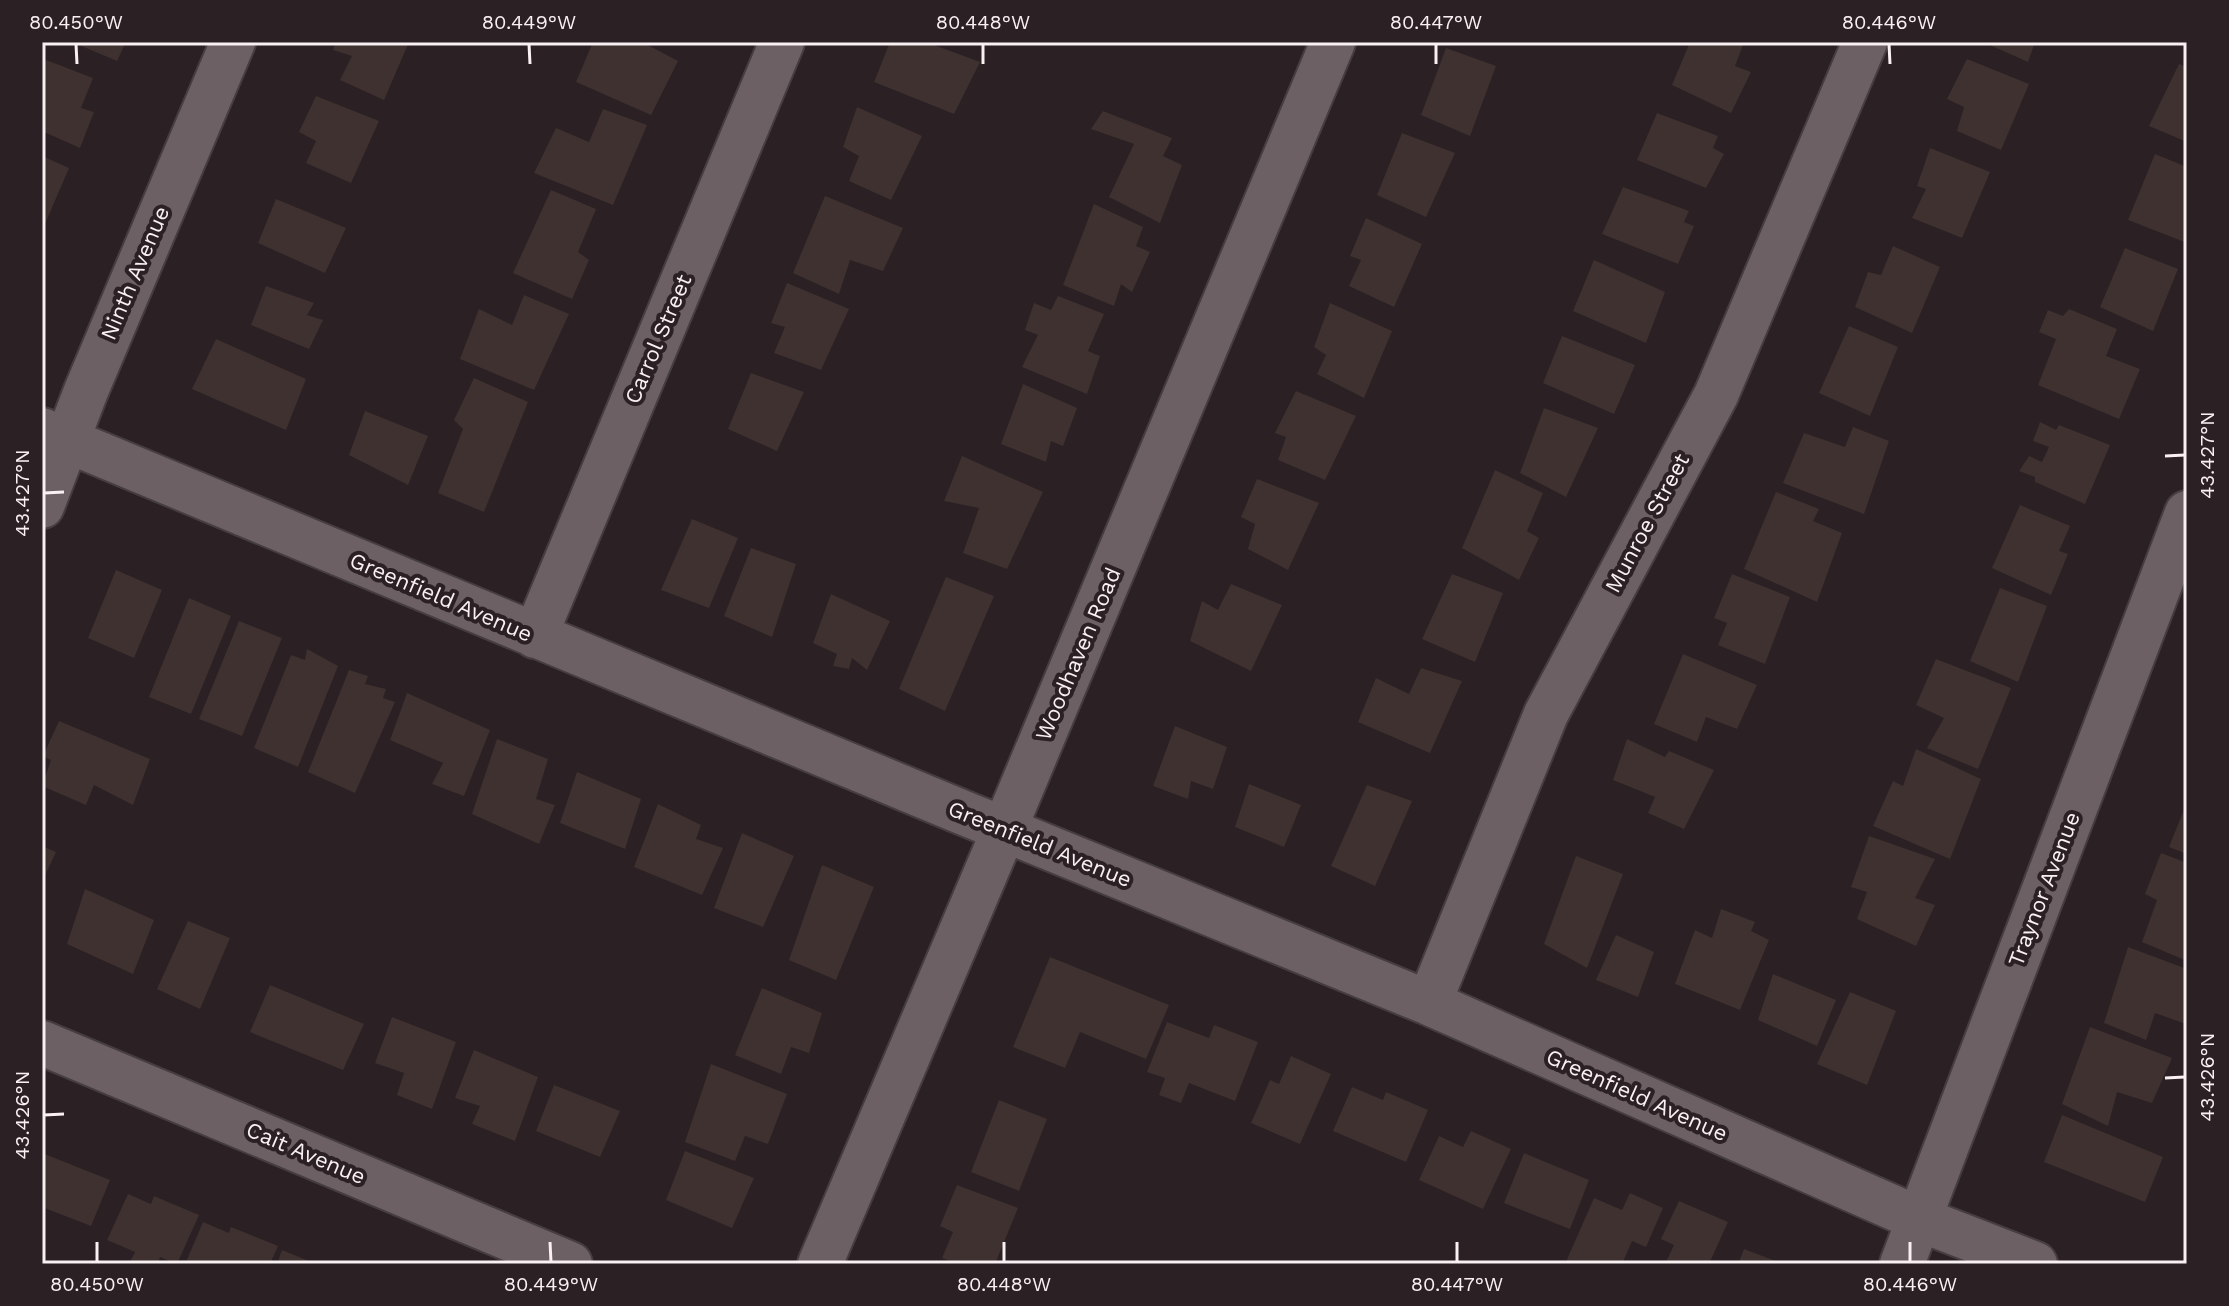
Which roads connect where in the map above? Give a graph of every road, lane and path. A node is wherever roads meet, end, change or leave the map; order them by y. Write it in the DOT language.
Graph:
graph roads {
  1 [pos="233,42"];
  2 [pos="782,42"];
  3 [pos="1333,42"];
  4 [pos="1865,42"];
  5 [pos="54,435"];
  6 [pos="42,506"];
  7 [pos="2187,513"];
  8 [pos="535,636"];
  9 [pos="1004,830"];
  10 [pos="1429,1003"];
  11 [pos="42,1043"];
  12 [pos="1919,1219"];
  13 [pos="570,1264"];
  14 [pos="820,1264"];
  15 [pos="1902,1264"];
  16 [pos="2035,1264"];
  1 -- 5 [label="street, Ninth Avenue"];
  2 -- 8 [label="street, Carrol Street"];
  3 -- 9 [label="street, Woodhaven Road"];
  4 -- 10 [label="street, Munroe Street"];
  5 -- 6 [label="street, Ninth Avenue"];
  5 -- 8 [label="street, Greenfield Avenue"];
  7 -- 12 [label="street, Traynor Avenue"];
  8 -- 9 [label="street, Greenfield Avenue"];
  9 -- 10 [label="street, Greenfield Avenue"];
  9 -- 14 [label="street, Woodhaven Road"];
  10 -- 12 [label="street, Greenfield Avenue"];
  11 -- 13 [label="street, Cait Avenue"];
  12 -- 15 [label="street, Traynor Avenue"];
  12 -- 16 [label="street, Greenfield Avenue"];
}
